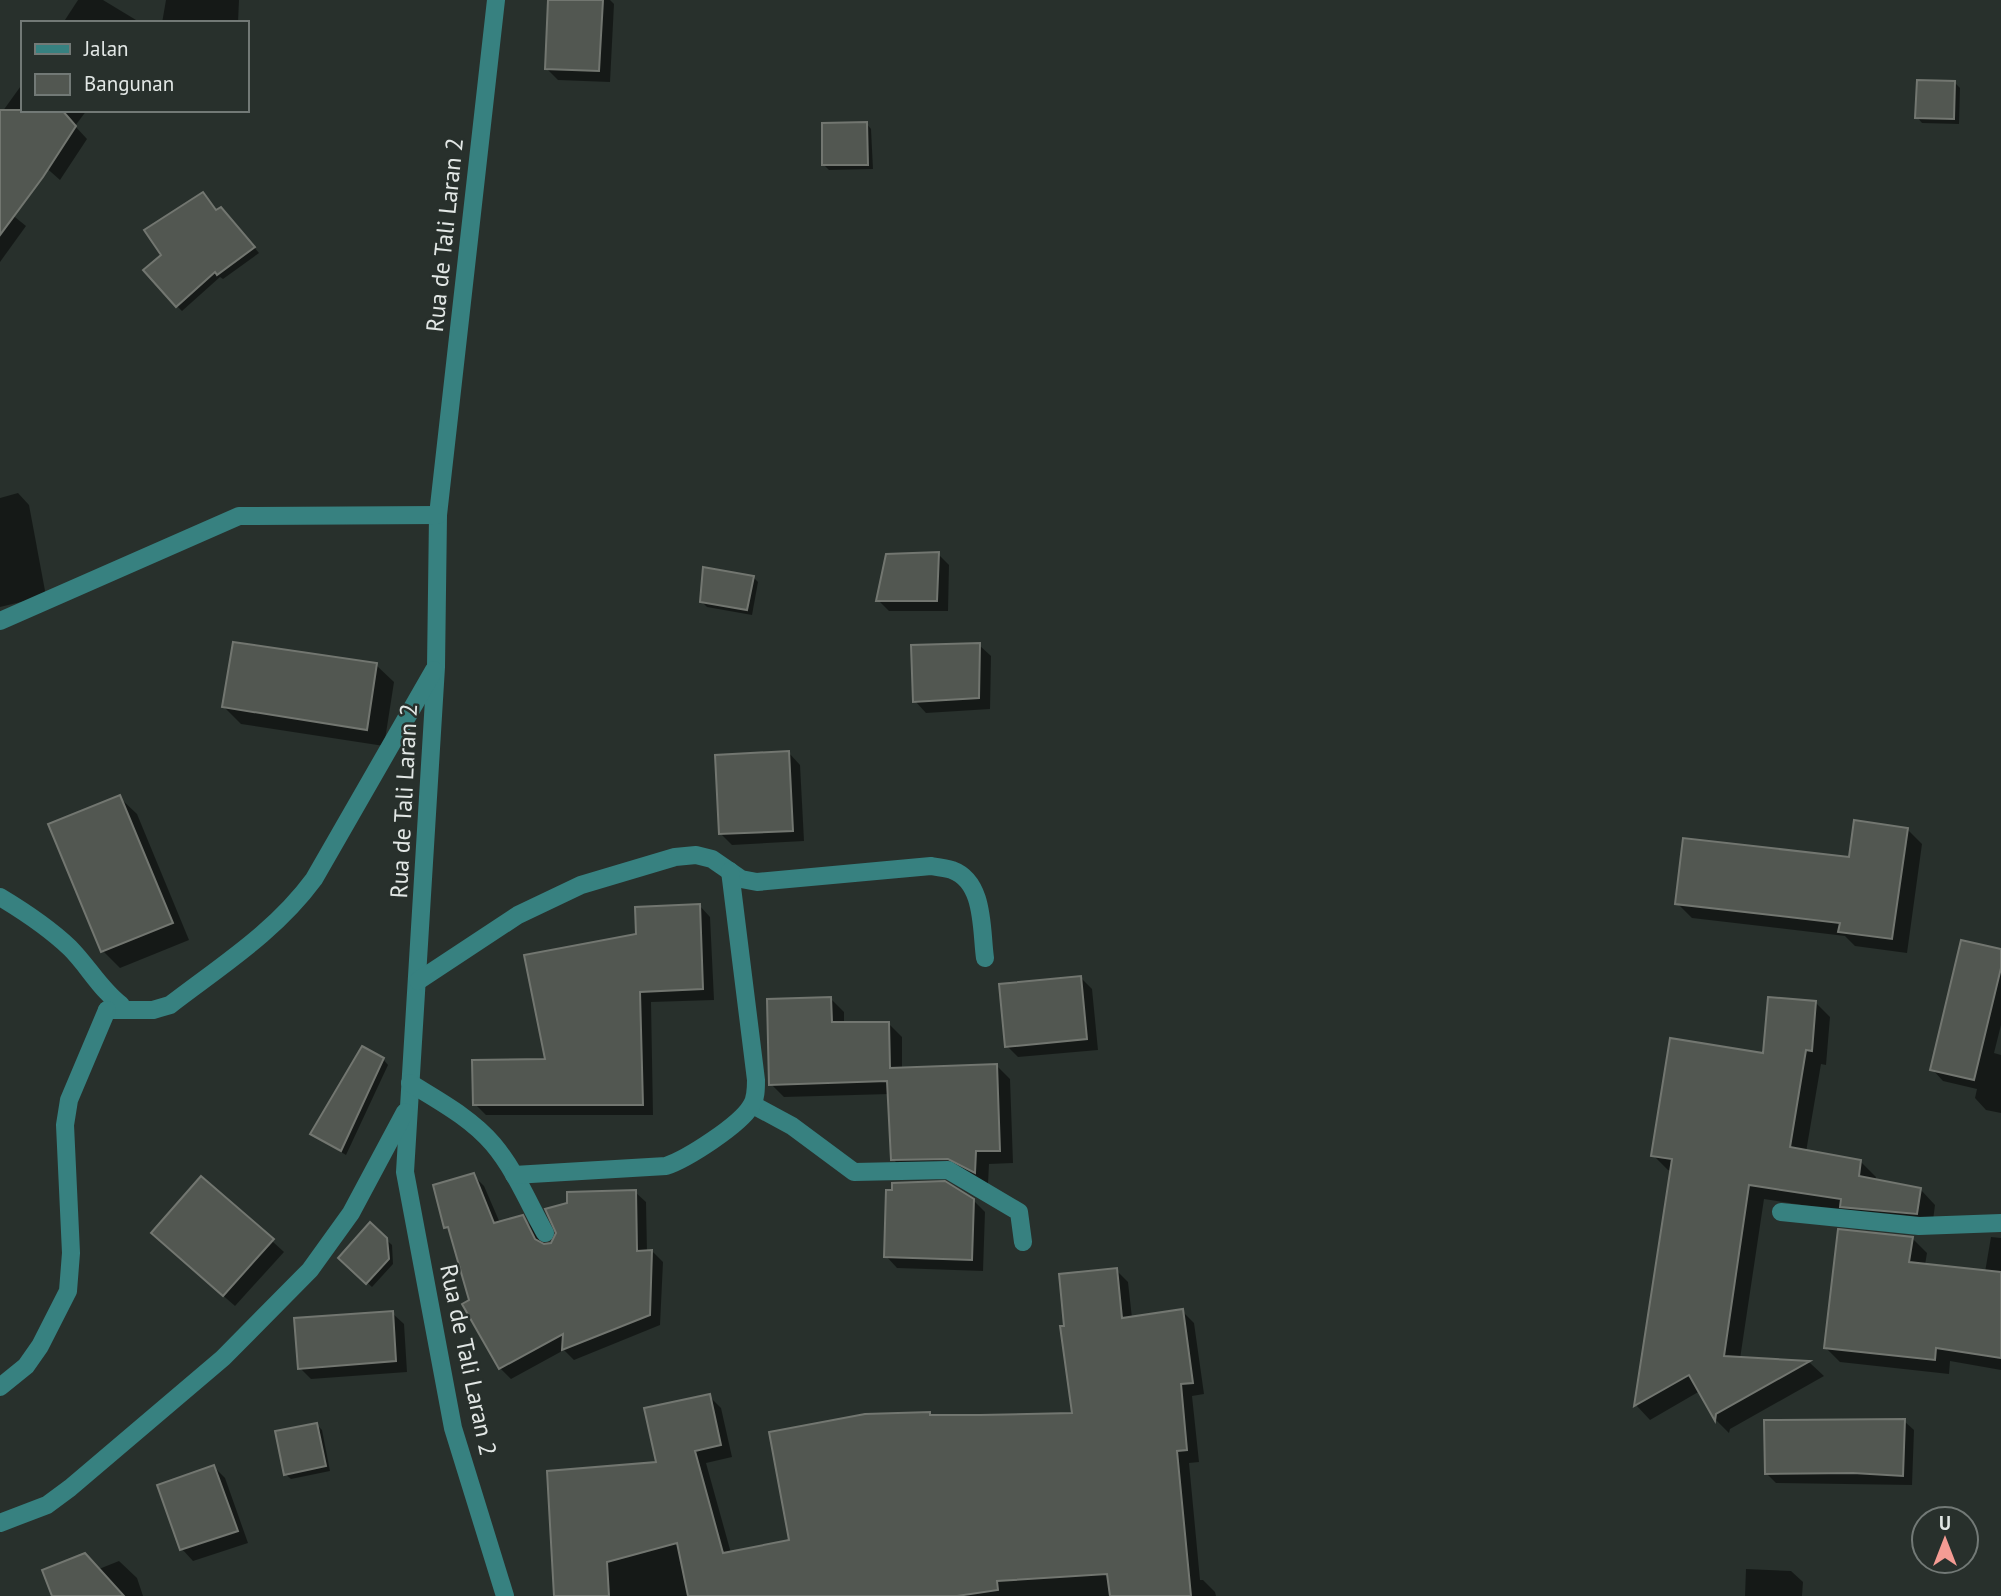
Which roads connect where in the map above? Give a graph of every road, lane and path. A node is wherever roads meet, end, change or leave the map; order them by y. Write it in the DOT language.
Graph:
graph roads {
  1 [pos="496,0"];
  2 [pos="438,515"];
  3 [pos="0,621"];
  4 [pos="436,667"];
  5 [pos="730,871"];
  6 [pos="0,897"];
  7 [pos="985,958"];
  8 [pos="418,981"];
  9 [pos="107,1010"];
  10 [pos="410,1083"];
  11 [pos="409,1105"];
  12 [pos="752,1105"];
  13 [pos="514,1175"];
  14 [pos="1781,1212"];
  15 [pos="2001,1223"];
  16 [pos="545,1233"];
  17 [pos="1023,1242"];
  18 [pos="0,1387"];
  19 [pos="0,1523"];
  20 [pos="505,1596"];
  1 -- 2 [label="street, Rua de Tali Laran 2"];
  2 -- 3 [label="street"];
  2 -- 4 [label="street, Rua de Tali Laran 2"];
  4 -- 8 [label="street, Rua de Tali Laran 2"];
  4 -- 9 [label="street"];
  5 -- 7 [label="street"];
  5 -- 8 [label="street"];
  5 -- 12 [label="street"];
  6 -- 9 [label="street"];
  8 -- 10 [label="street, Rua de Tali Laran 2"];
  9 -- 18 [label="street"];
  10 -- 11 [label="street, Rua de Tali Laran 2"];
  10 -- 13 [label="street"];
  11 -- 19 [label="street"];
  11 -- 20 [label="street, Rua de Tali Laran 2"];
  12 -- 13 [label="street"];
  12 -- 17 [label="street"];
  13 -- 16 [label="street"];
  14 -- 15 [label="street"];
}
